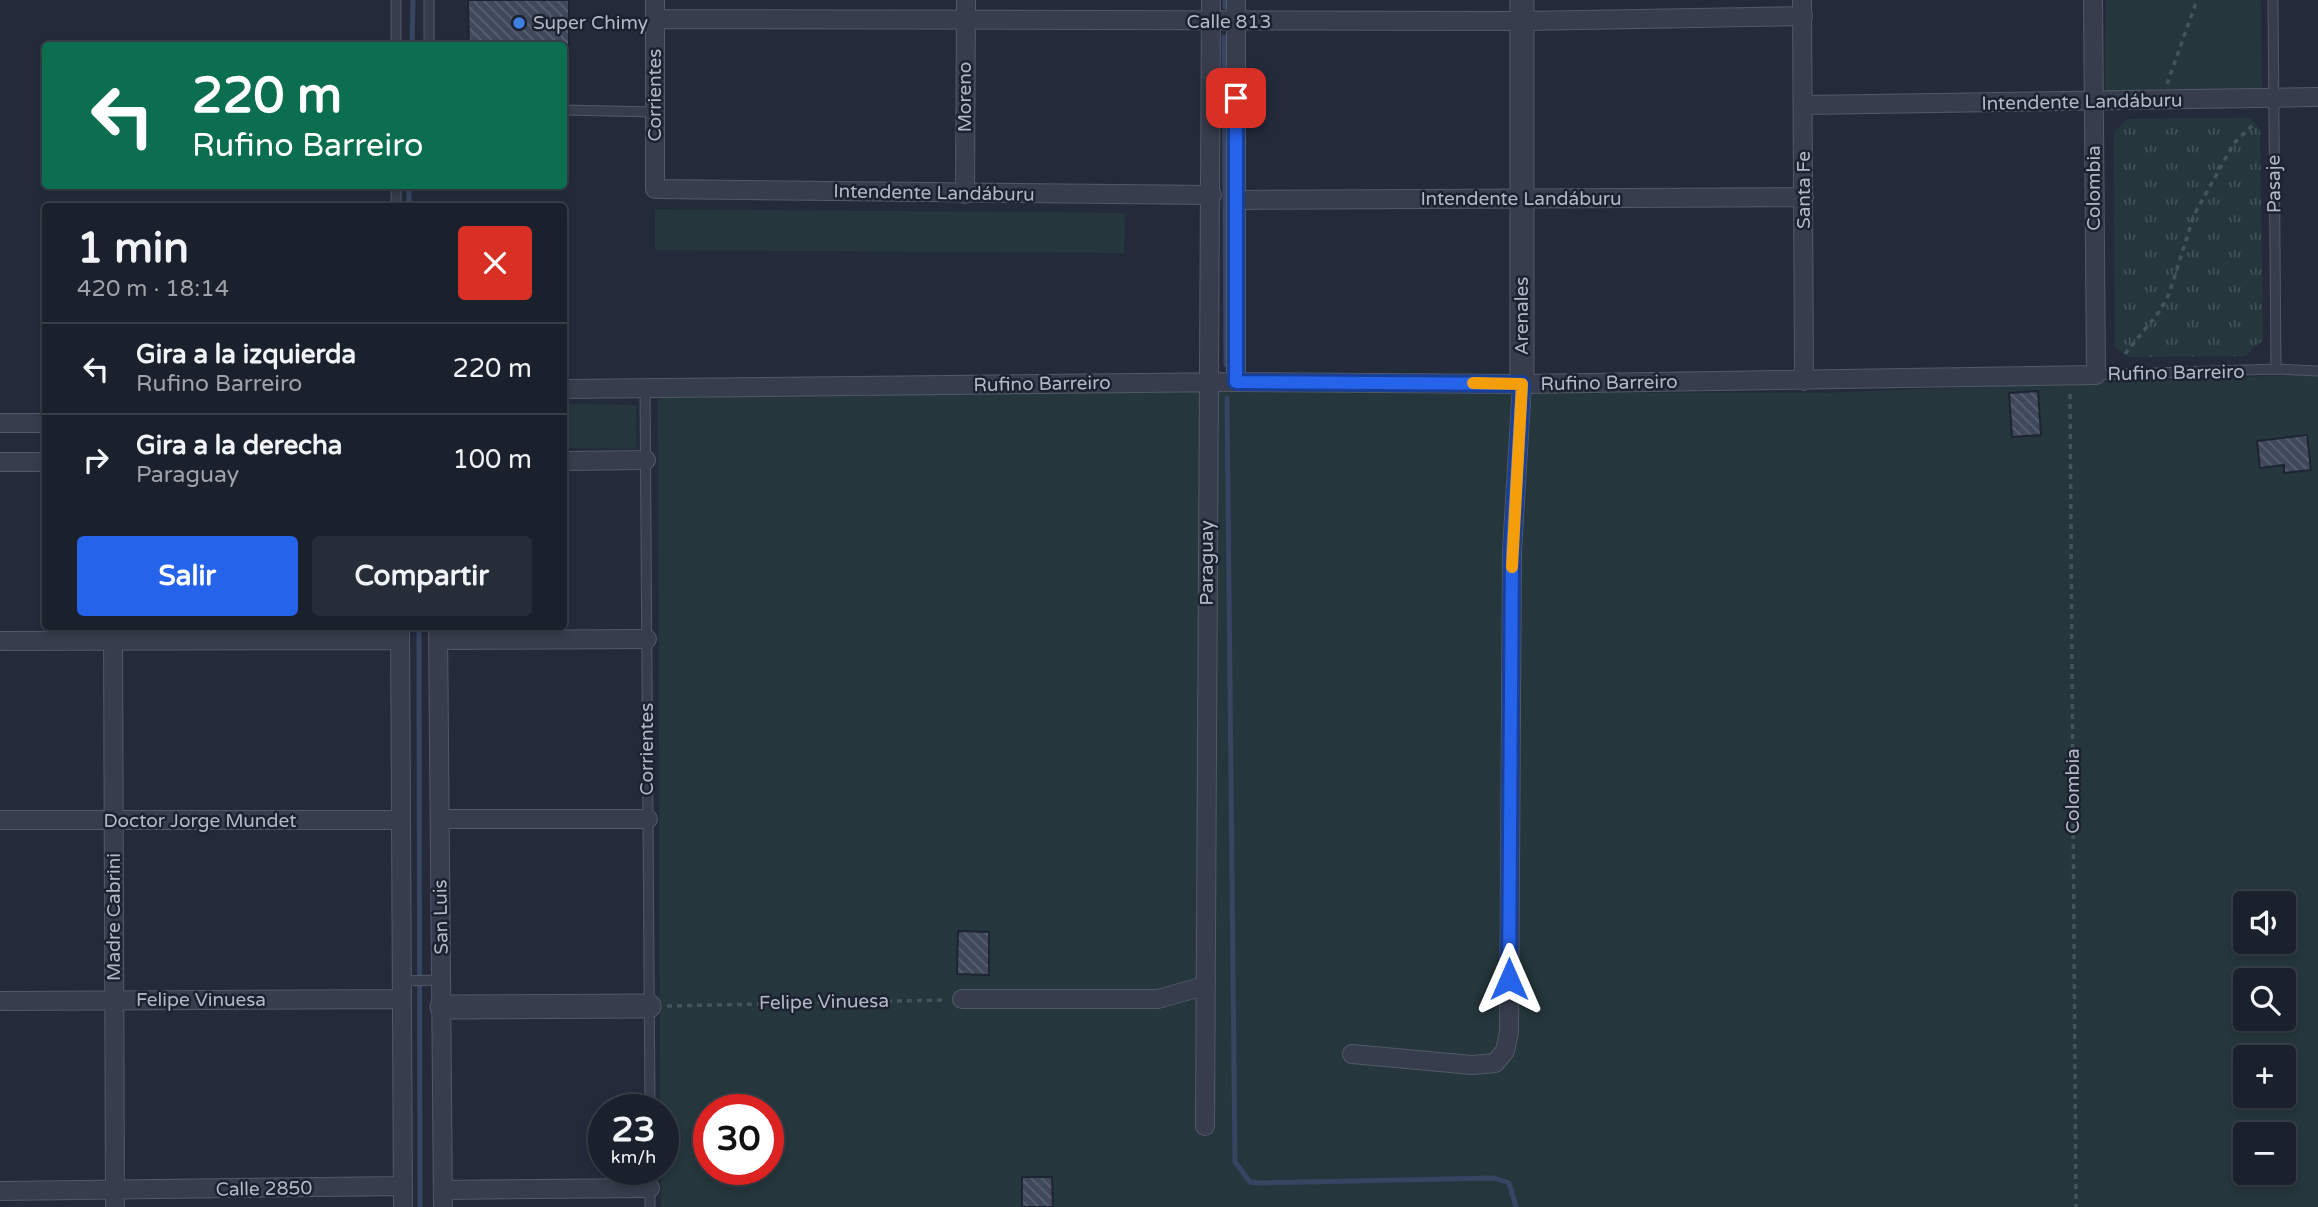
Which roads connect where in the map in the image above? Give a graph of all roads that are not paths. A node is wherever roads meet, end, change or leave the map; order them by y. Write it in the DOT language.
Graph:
graph roads {
  1 [pos="396,0"];
  2 [pos="429,0"];
  3 [pos="655,0"];
  4 [pos="966,0"];
  5 [pos="1211,0"];
  6 [pos="1236,0"];
  7 [pos="2093,0"];
  8 [pos="2273,0"];
  9 [pos="1803,8"];
  10 [pos="1522,11"];
  11 [pos="655,19"];
  12 [pos="966,19"];
  13 [pos="1211,22"];
  14 [pos="1236,22"];
  15 [pos="396,42"];
  16 [pos="429,42"];
  17 [pos="2318,97"];
  18 [pos="2273,98"];
  19 [pos="2094,102"];
  20 [pos="1804,105"];
  21 [pos="567,110"];
  22 [pos="655,112"];
  23 [pos="656,189"];
  24 [pos="965,194"];
  25 [pos="1212,195"];
  26 [pos="1804,197"];
  27 [pos="1522,199"];
  28 [pos="1237,200"];
  29 [pos="2276,369"];
  30 [pos="2318,371"];
  31 [pos="2096,375"];
  32 [pos="1804,381"];
  33 [pos="1236,382"];
  34 [pos="1208,383"];
  35 [pos="1522,384"];
  36 [pos="567,389"];
  37 [pos="645,389"];
  38 [pos="0,423"];
  39 [pos="42,423"];
  40 [pos="646,460"];
  41 [pos="567,461"];
  42 [pos="0,462"];
  43 [pos="42,462"];
  44 [pos="400,633"];
  45 [pos="438,633"];
  46 [pos="113,634"];
  47 [pos="647,639"];
  48 [pos="0,641"];
  49 [pos="648,818"];
  50 [pos="440,819"];
  51 [pos="0,820"];
  52 [pos="399,820"];
  53 [pos="114,822"];
  54 [pos="442,980"];
  55 [pos="402,981"];
  56 [pos="1204,986"];
  57 [pos="402,999"];
  58 [pos="962,999"];
  59 [pos="0,1001"];
  60 [pos="114,1001"];
  61 [pos="649,1006"];
  62 [pos="442,1007"];
  63 [pos="1352,1054"];
  64 [pos="650,1094"];
  65 [pos="1205,1126"];
  66 [pos="403,1186"];
  67 [pos="650,1188"];
  68 [pos="0,1191"];
  69 [pos="115,1199"];
  70 [pos="443,1199"];
  71 [pos="403,1207"];
  72 [pos="650,1207"];
  1 -- 15 [label="lane"];
  2 -- 16 [label="lane"];
  3 -- 11 [label="street, Corrientes"];
  4 -- 12 [label="street, Moreno"];
  5 -- 13 [label="street, Paraguay"];
  6 -- 14 [label="street"];
  7 -- 19 [label="street, Colombia"];
  8 -- 18 [label="lane, Pasaje"];
  9 -- 10 [label="street, Calle 813"];
  9 -- 20 [label="street, Santa Fe"];
  10 -- 14 [label="street, Calle 813"];
  10 -- 27 [label="street, Arenales"];
  11 -- 12 [label="street, Calle 813"];
  11 -- 22 [label="street, Corrientes"];
  12 -- 13 [label="street, Calle 813"];
  12 -- 24 [label="street, Moreno"];
  13 -- 14 [label="street, Calle 813"];
  13 -- 25 [label="street, Paraguay"];
  14 -- 28 [label="street"];
  17 -- 18 [label="street, Intendente Landáburu"];
  18 -- 19 [label="street, Intendente Landáburu"];
  18 -- 29 [label="lane, Pasaje"];
  19 -- 20 [label="street, Intendente Landáburu"];
  19 -- 31 [label="street, Colombia"];
  20 -- 26 [label="street, Santa Fe"];
  21 -- 22 [label="lane"];
  22 -- 23 [label="street, Corrientes"];
  23 -- 24 [label="street, Intendente Landáburu"];
  24 -- 25 [label="street, Intendente Landáburu"];
  25 -- 34 [label="street, Paraguay"];
  26 -- 27 [label="street, Intendente Landáburu"];
  26 -- 32 [label="street, Santa Fe"];
  27 -- 28 [label="street, Intendente Landáburu"];
  27 -- 35 [label="street, Arenales"];
  28 -- 33 [label="street"];
  29 -- 30 [label="lane, Rufino Barreiro"];
  29 -- 31 [label="lane, Rufino Barreiro"];
  31 -- 32 [label="street, Rufino Barreiro"];
  32 -- 35 [label="street, Rufino Barreiro"];
  33 -- 34 [label="street, Rufino Barreiro"];
  33 -- 35 [label="street, Rufino Barreiro"];
  34 -- 37 [label="street, Rufino Barreiro"];
  34 -- 56 [label="street, Paraguay"];
  35 -- 63 [label="street, Arenales"];
  36 -- 37 [label="street, Rufino Barreiro"];
  37 -- 40 [label="lane, Corrientes"];
  38 -- 39 [label="street"];
  40 -- 41 [label="street"];
  40 -- 47 [label="lane, Corrientes"];
  42 -- 43 [label="street"];
  44 -- 46 [label="street"];
  44 -- 52 [label="street, San Luis"];
  45 -- 47 [label="street"];
  45 -- 50 [label="street, San Luis"];
  46 -- 48 [label="street"];
  46 -- 53 [label="street, Madre Cabrini"];
  47 -- 49 [label="lane, Corrientes"];
  49 -- 50 [label="street"];
  49 -- 61 [label="lane, Corrientes"];
  50 -- 54 [label="street, San Luis"];
  51 -- 53 [label="street, Doctor Jorge Mundet"];
  52 -- 53 [label="street, Doctor Jorge Mundet"];
  52 -- 55 [label="street, San Luis"];
  53 -- 60 [label="street, Madre Cabrini"];
  54 -- 55 [label="lane"];
  54 -- 62 [label="street, San Luis"];
  55 -- 57 [label="street, San Luis"];
  56 -- 58 [label="street"];
  56 -- 65 [label="street, Paraguay"];
  57 -- 60 [label="street, Felipe Vinuesa"];
  57 -- 66 [label="street, San Luis"];
  59 -- 60 [label="street, Felipe Vinuesa"];
  60 -- 69 [label="street, Madre Cabrini"];
  61 -- 62 [label="street"];
  61 -- 64 [label="lane, Corrientes"];
  62 -- 70 [label="street, San Luis"];
  66 -- 69 [label="street, Calle 2850"];
  66 -- 71 [label="street, San Luis"];
  67 -- 70 [label="street"];
  67 -- 72 [label="lane"];
  68 -- 69 [label="street, Calle 2850"];
}
